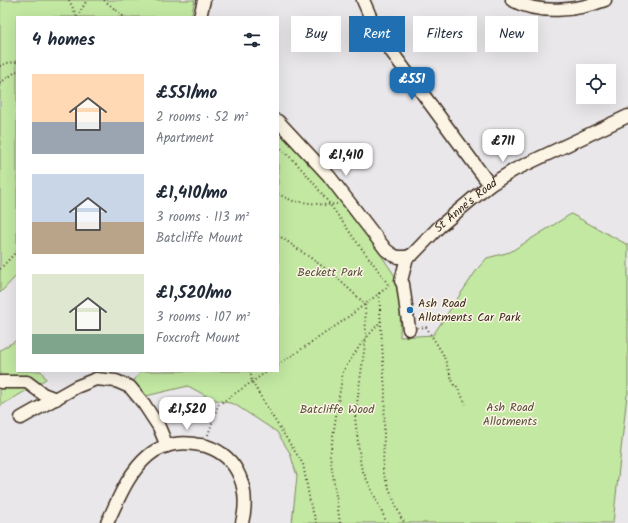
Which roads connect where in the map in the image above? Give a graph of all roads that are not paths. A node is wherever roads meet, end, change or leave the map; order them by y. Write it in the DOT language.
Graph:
graph roads {
  1 [pos="204,0"];
  2 [pos="363,0"];
  3 [pos="512,0"];
  4 [pos="605,0"];
  5 [pos="200,16"];
  6 [pos="628,116"];
  7 [pos="279,122"];
  8 [pos="490,185"];
  9 [pos="401,257"];
  10 [pos="409,329"];
  11 [pos="0,382"];
  12 [pos="56,398"];
  13 [pos="21,418"];
  14 [pos="167,446"];
  15 [pos="107,523"];
  16 [pos="242,523"];
  1 -- 5 [label="street"];
  2 -- 8 [label="street"];
  3 -- 4 [label="street"];
  6 -- 8 [label="street, St Anne's Road"];
  7 -- 9 [label="street"];
  8 -- 9 [label="street, St Anne's Road"];
  9 -- 10 [label="street"];
  11 -- 12 [label="street"];
  12 -- 13 [label="street"];
  12 -- 14 [label="street"];
  14 -- 15 [label="street"];
  14 -- 16 [label="street"];
}
